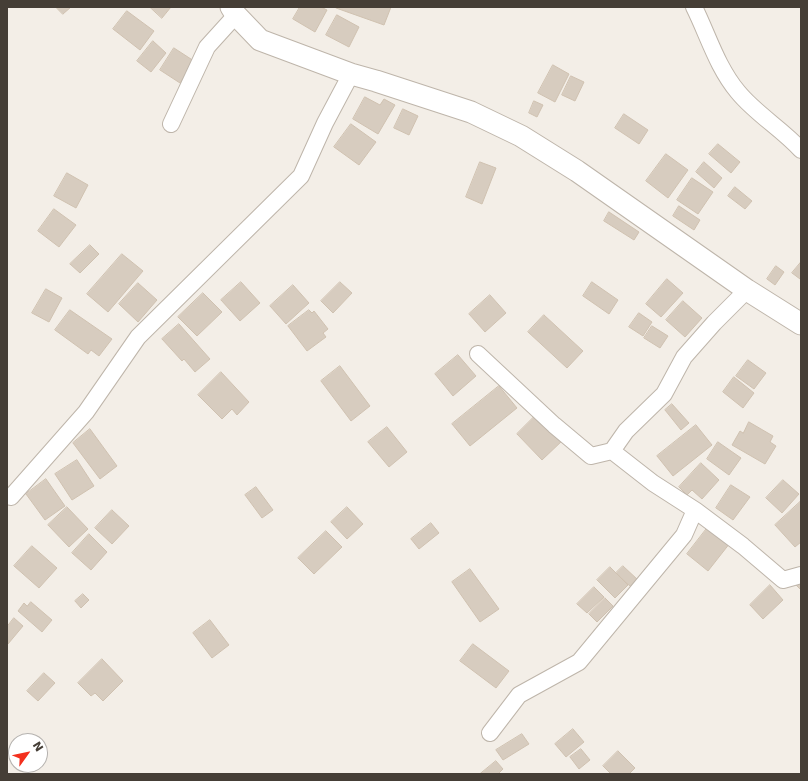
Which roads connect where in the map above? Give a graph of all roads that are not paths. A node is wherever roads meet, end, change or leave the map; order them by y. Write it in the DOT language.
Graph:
graph roads {
  1 [pos="694,7"];
  2 [pos="233,11"];
  3 [pos="350,74"];
  4 [pos="171,124"];
  5 [pos="801,150"];
  6 [pos="747,290"];
  7 [pos="801,324"];
  8 [pos="478,354"];
  9 [pos="612,451"];
  10 [pos="11,497"];
  11 [pos="695,510"];
  12 [pos="801,575"];
  13 [pos="490,733"];
  1 -- 5 [label="street"];
  2 -- 3 [label="street"];
  2 -- 4 [label="street"];
  3 -- 6 [label="street"];
  3 -- 10 [label="street"];
  6 -- 7 [label="street"];
  6 -- 9 [label="street"];
  8 -- 9 [label="street"];
  9 -- 11 [label="street"];
  11 -- 12 [label="street"];
  11 -- 13 [label="street"];
}
